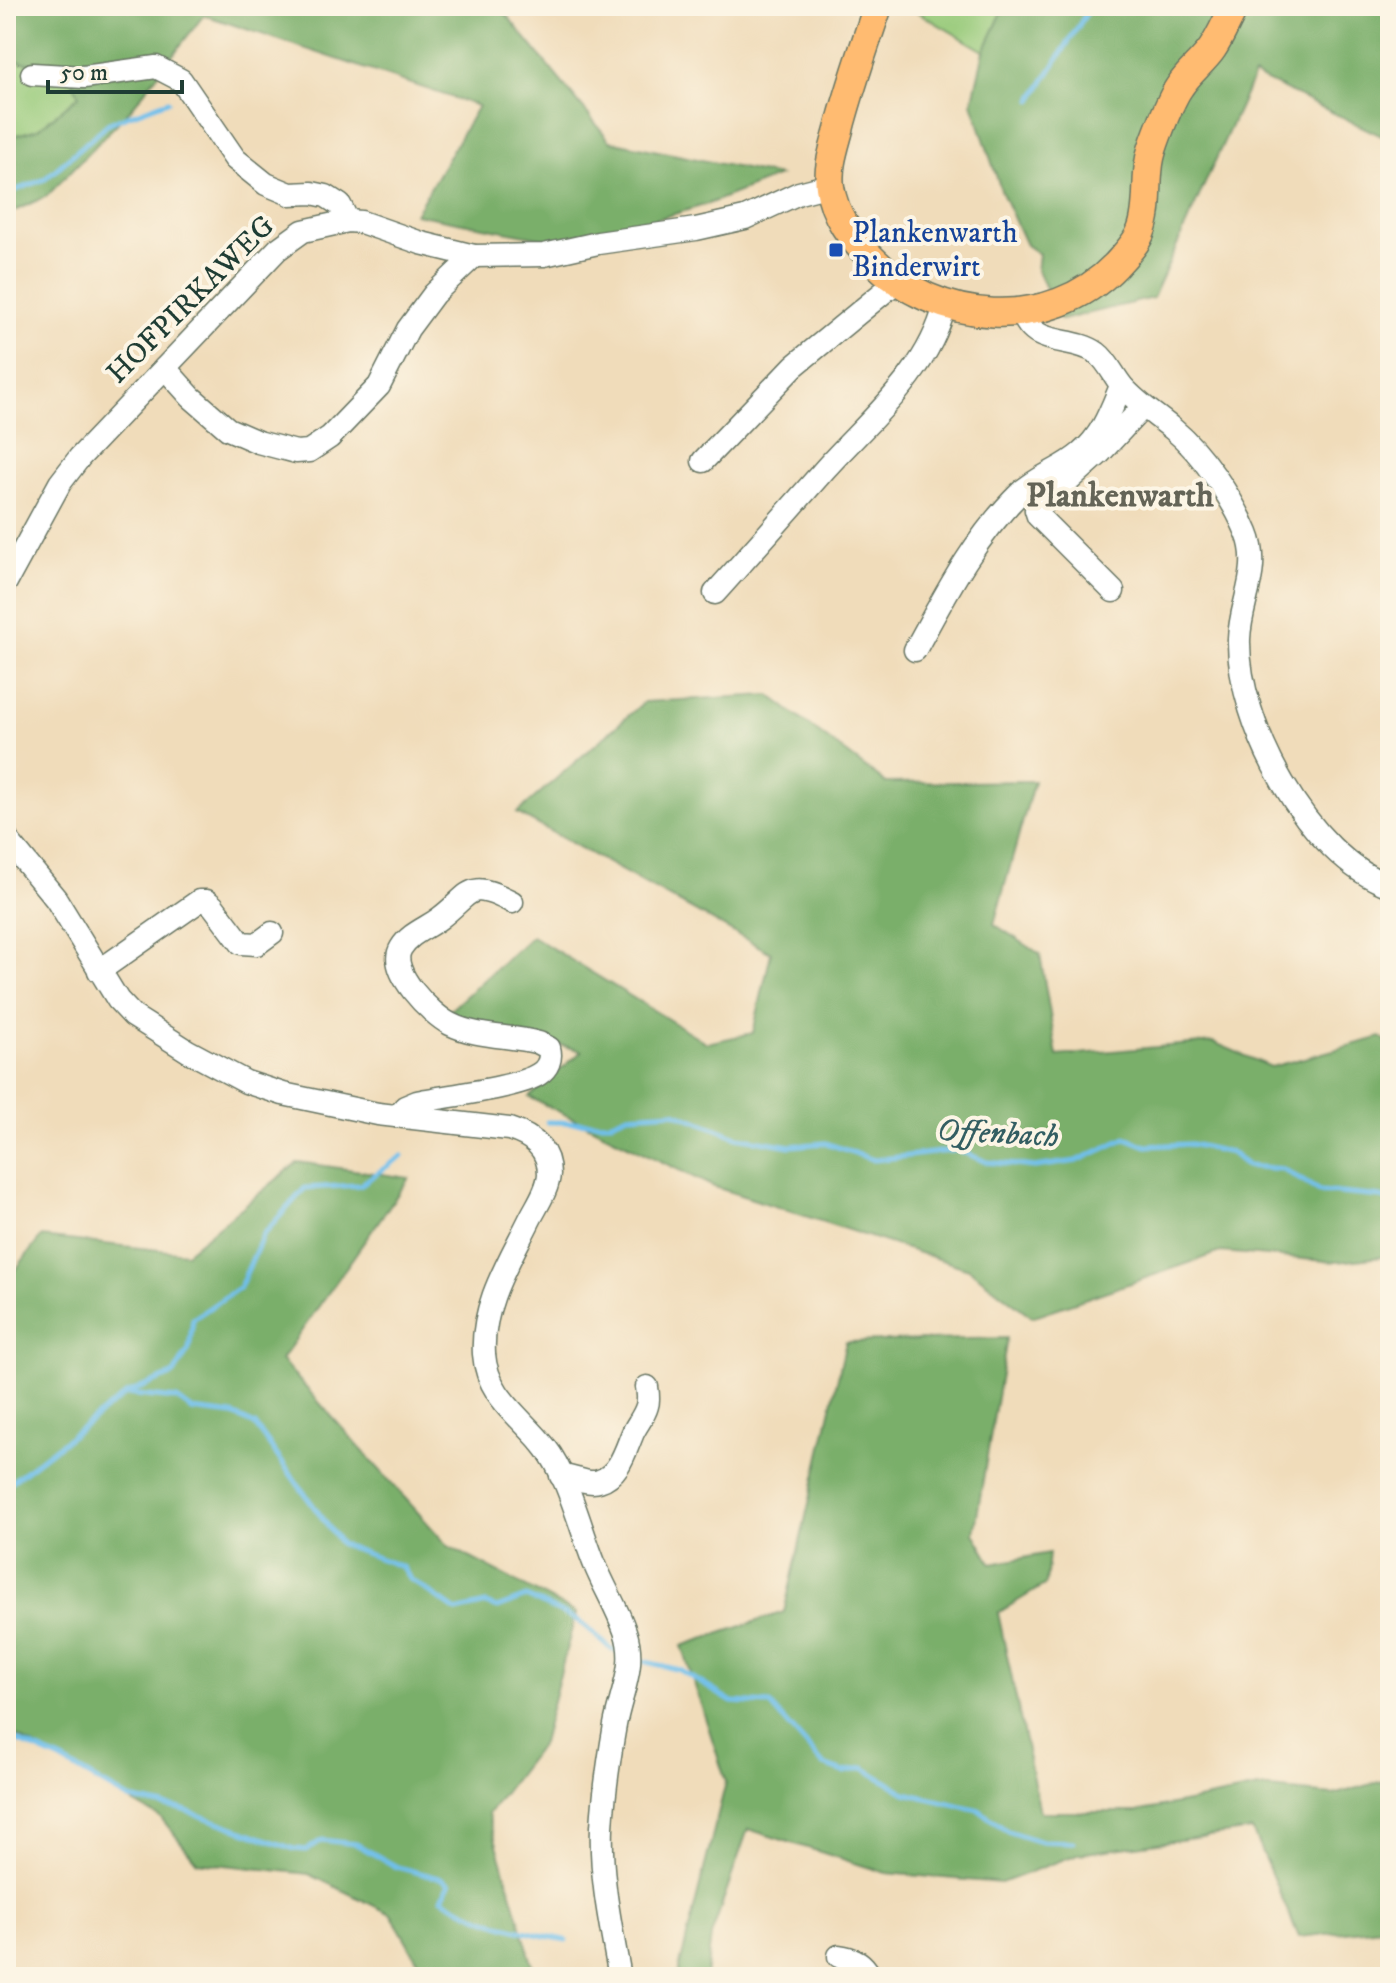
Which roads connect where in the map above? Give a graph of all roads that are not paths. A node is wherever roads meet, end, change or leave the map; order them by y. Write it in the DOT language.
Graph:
graph roads {
  1 [pos="878,6"];
  2 [pos="1235,6"];
  3 [pos="32,74"];
  4 [pos="830,185"];
  5 [pos="348,221"];
  6 [pos="474,256"];
  7 [pos="896,282"];
  8 [pos="945,305"];
  9 [pos="1022,312"];
  10 [pos="165,368"];
  11 [pos="1121,386"];
  12 [pos="1143,407"];
  13 [pos="703,461"];
  14 [pos="6,582"];
  15 [pos="1113,591"];
  16 [pos="715,593"];
  17 [pos="915,650"];
  18 [pos="6,838"];
  19 [pos="1390,886"];
  20 [pos="512,902"];
  21 [pos="272,933"];
  22 [pos="99,971"];
  23 [pos="397,1116"];
  24 [pos="647,1387"];
  25 [pos="561,1476"];
  26 [pos="839,1956"];
  27 [pos="620,1977"];
  28 [pos="866,1977"];
  1 -- 4 [label="main road"];
  2 -- 9 [label="main road"];
  3 -- 5 [label="street"];
  4 -- 6 [label="street, HOFPIRKAWEG"];
  4 -- 7 [label="main road"];
  5 -- 6 [label="street, HOFPIRKAWEG"];
  5 -- 10 [label="street, HOFPIRKAWEG"];
  6 -- 10 [label="street"];
  7 -- 8 [label="main road"];
  7 -- 13 [label="street"];
  8 -- 9 [label="main road"];
  8 -- 16 [label="street"];
  9 -- 11 [label="street"];
  10 -- 14 [label="street, HOFPIRKAWEG"];
  11 -- 12 [label="street"];
  11 -- 17 [label="street"];
  12 -- 15 [label="street"];
  12 -- 19 [label="street"];
  18 -- 22 [label="street"];
  20 -- 23 [label="street"];
  21 -- 22 [label="street"];
  22 -- 23 [label="street"];
  23 -- 25 [label="street"];
  24 -- 25 [label="street"];
  25 -- 27 [label="street"];
  26 -- 28 [label="street"];
}
